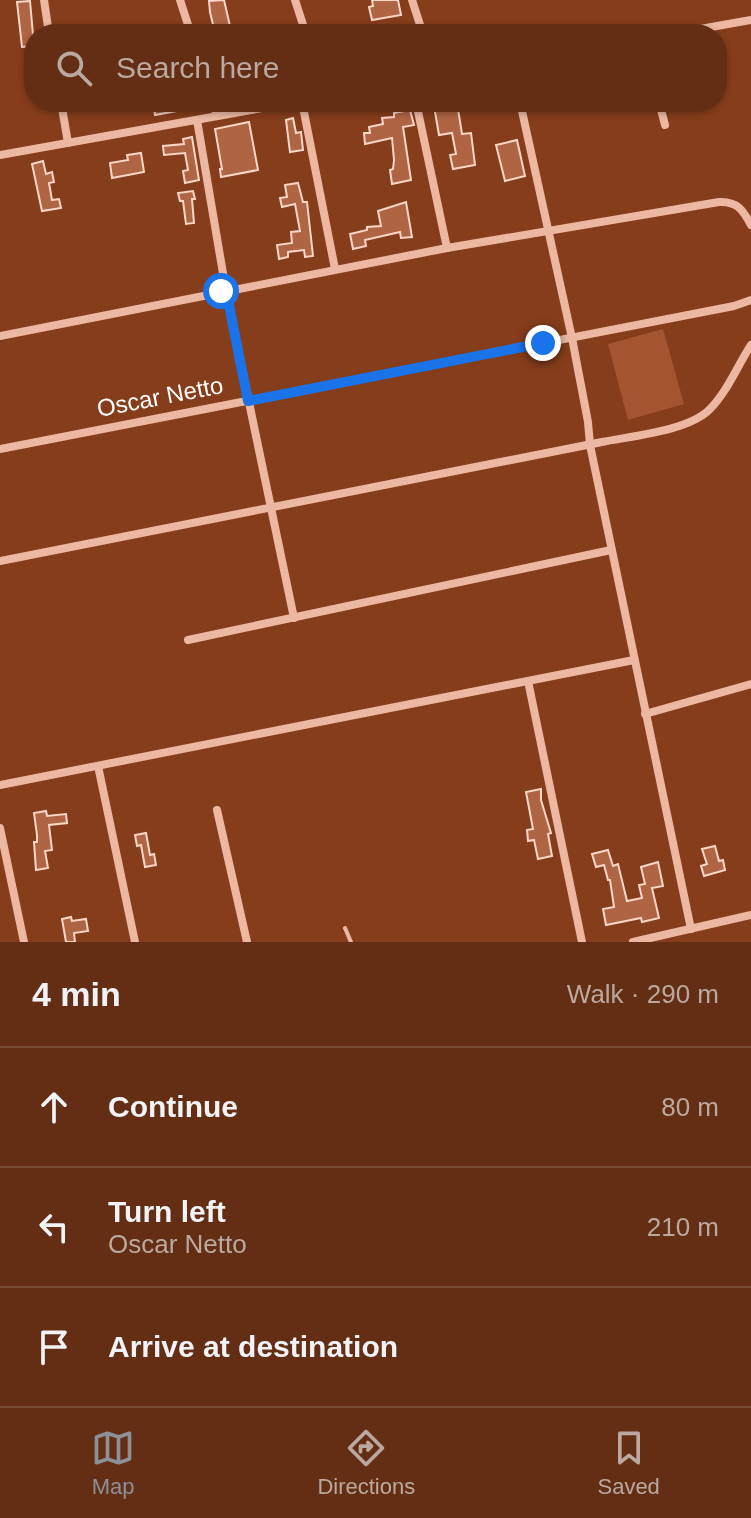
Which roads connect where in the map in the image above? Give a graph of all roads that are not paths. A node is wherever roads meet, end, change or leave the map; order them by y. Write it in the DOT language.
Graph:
graph roads {
  1 [pos="44,0"];
  2 [pos="180,0"];
  3 [pos="295,0"];
  4 [pos="412,0"];
  5 [pos="751,20"];
  6 [pos="48,24"];
  7 [pos="188,24"];
  8 [pos="303,24"];
  9 [pos="420,24"];
  10 [pos="727,24"];
  11 [pos="63,112"];
  12 [pos="216,112"];
  13 [pos="240,112"];
  14 [pos="304,112"];
  15 [pos="418,112"];
  16 [pos="522,112"];
  17 [pos="662,112"];
  18 [pos="217,116"];
  19 [pos="197,120"];
  20 [pos="665,125"];
  21 [pos="68,143"];
  22 [pos="0,155"];
  23 [pos="751,225"];
  24 [pos="550,232"];
  25 [pos="447,248"];
  26 [pos="335,269"];
  27 [pos="226,290"];
  28 [pos="751,300"];
  29 [pos="0,336"];
  30 [pos="572,338"];
  31 [pos="751,345"];
  32 [pos="248,401"];
  33 [pos="590,445"];
  34 [pos="0,449"];
  35 [pos="271,507"];
  36 [pos="611,550"];
  37 [pos="0,561"];
  38 [pos="294,618"];
  39 [pos="188,640"];
  40 [pos="634,660"];
  41 [pos="528,681"];
  42 [pos="751,684"];
  43 [pos="645,714"];
  44 [pos="98,766"];
  45 [pos="0,785"];
  46 [pos="217,810"];
  47 [pos="0,828"];
  48 [pos="751,915"];
  49 [pos="345,928"];
  50 [pos="691,929"];
  51 [pos="24,942"];
  52 [pos="135,942"];
  53 [pos="247,942"];
  54 [pos="351,942"];
  55 [pos="582,942"];
  56 [pos="633,942"];
  1 -- 6 [label="street"];
  2 -- 7 [label="street"];
  3 -- 8 [label="street"];
  4 -- 9 [label="street"];
  5 -- 10 [label="street"];
  11 -- 21 [label="street"];
  12 -- 18 [label="street"];
  13 -- 18 [label="street"];
  14 -- 26 [label="street"];
  15 -- 25 [label="street"];
  16 -- 24 [label="street"];
  17 -- 20 [label="street"];
  18 -- 19 [label="street"];
  19 -- 21 [label="street"];
  19 -- 27 [label="street"];
  21 -- 22 [label="street"];
  23 -- 24 [label="street"];
  24 -- 25 [label="street"];
  24 -- 30 [label="street"];
  25 -- 26 [label="street"];
  26 -- 27 [label="street"];
  27 -- 29 [label="street"];
  27 -- 32 [label="street"];
  28 -- 30 [label="street, Oscar Netto"];
  30 -- 32 [label="street, Oscar Netto"];
  30 -- 33 [label="street"];
  31 -- 33 [label="street"];
  32 -- 34 [label="street, Oscar Netto"];
  32 -- 35 [label="street"];
  33 -- 35 [label="street"];
  33 -- 36 [label="street"];
  35 -- 37 [label="street"];
  35 -- 38 [label="street"];
  36 -- 38 [label="street"];
  36 -- 40 [label="street"];
  38 -- 39 [label="street"];
  40 -- 41 [label="street"];
  40 -- 43 [label="street"];
  41 -- 44 [label="street"];
  41 -- 55 [label="street"];
  42 -- 43 [label="street"];
  43 -- 50 [label="street"];
  44 -- 45 [label="street"];
  44 -- 52 [label="street"];
  46 -- 53 [label="street"];
  47 -- 51 [label="street"];
  48 -- 50 [label="street"];
  49 -- 54 [label="lane"];
  50 -- 56 [label="street"];
}
